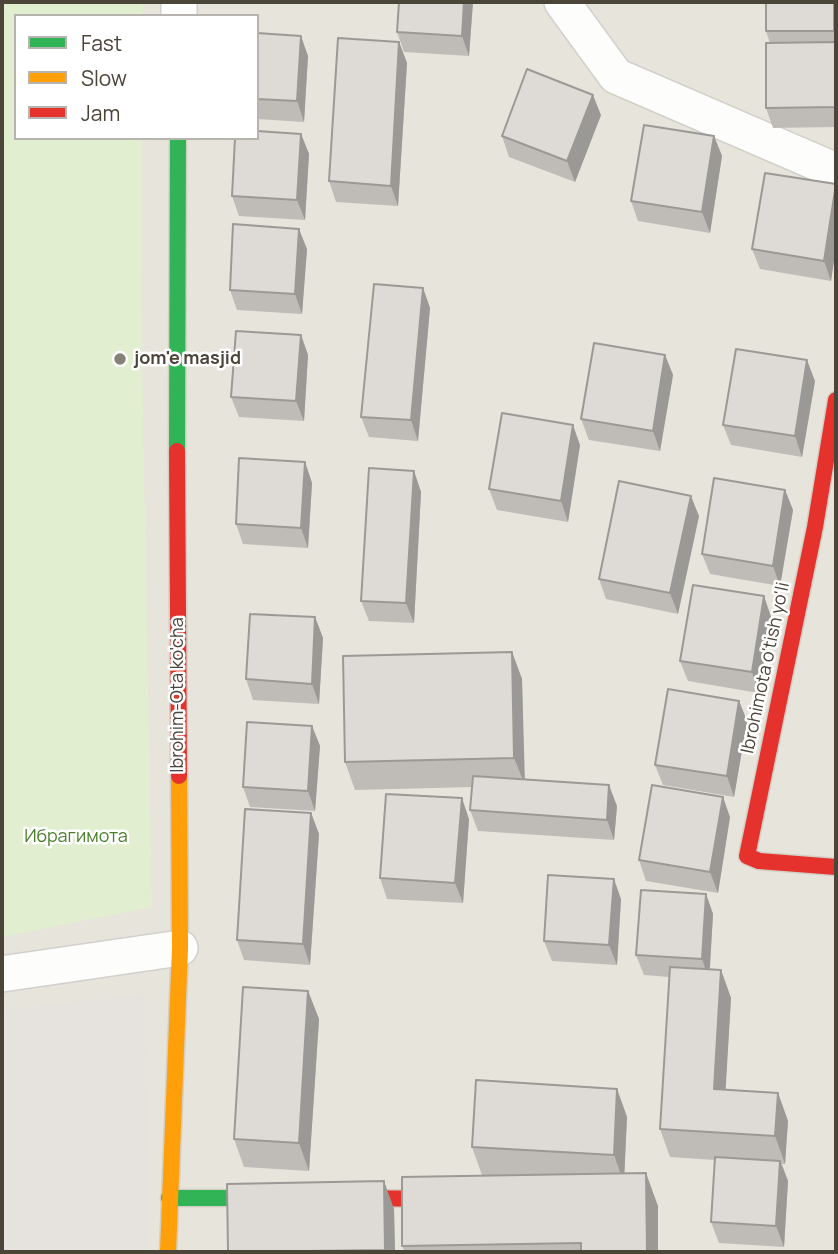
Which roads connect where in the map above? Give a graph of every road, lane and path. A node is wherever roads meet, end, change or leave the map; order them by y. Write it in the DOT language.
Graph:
graph roads {
  1 [pos="562,2"];
  2 [pos="178,140"];
  3 [pos="836,171"];
  4 [pos="836,400"];
  5 [pos="836,867"];
  6 [pos="180,948"];
  7 [pos="2,974"];
  8 [pos="169,1198"];
  9 [pos="292,1198"];
  10 [pos="319,1198"];
  11 [pos="470,1199"];
  12 [pos="168,1252"];
  1 -- 3 [label="street"];
  2 -- 6 [label="street, Ibrohim-Ota ko'cha"];
  4 -- 5 [label="street, Ibrohimota o'tish yo'li"];
  6 -- 7 [label="street"];
  6 -- 8 [label="street, Ibrohim-Ota ko'cha"];
  8 -- 9 [label="street"];
  8 -- 12 [label="street, Ibrohim-Ota ko'cha"];
  10 -- 11 [label="street"];
}
